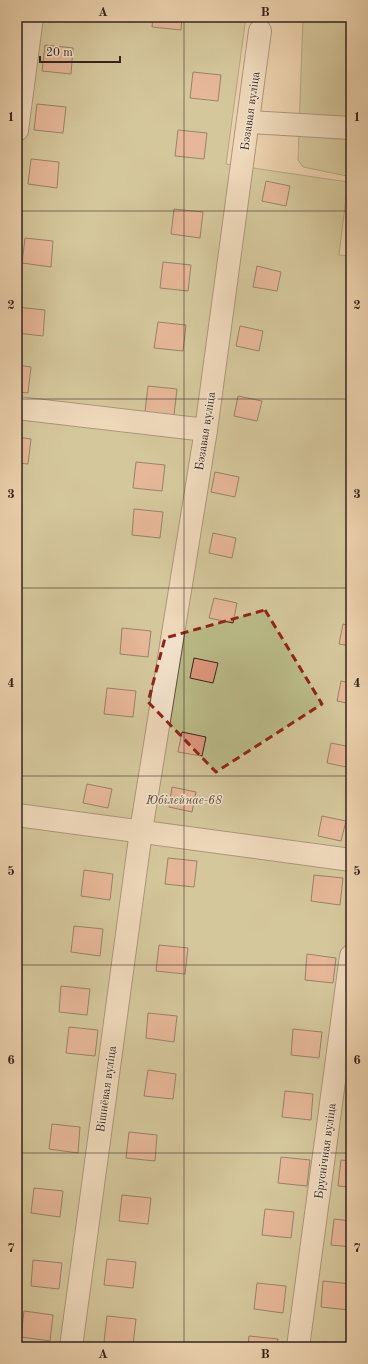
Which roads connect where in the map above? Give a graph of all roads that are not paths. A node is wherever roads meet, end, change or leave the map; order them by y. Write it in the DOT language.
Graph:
graph roads {
  1 [pos="32,17"];
  2 [pos="260,31"];
  3 [pos="248,122"];
  4 [pos="351,128"];
  5 [pos="17,130"];
  6 [pos="17,408"];
  7 [pos="206,430"];
  8 [pos="17,815"];
  9 [pos="141,831"];
  10 [pos="351,860"];
  11 [pos="351,956"];
  12 [pos="71,1347"];
  13 [pos="298,1347"];
  1 -- 5 [label="street"];
  2 -- 3 [label="street, Бэзавая вуліца"];
  3 -- 4 [label="street"];
  3 -- 7 [label="street, Бэзавая вуліца"];
  6 -- 7 [label="street"];
  7 -- 9 [label="street, Бэзавая вуліца"];
  8 -- 9 [label="street"];
  9 -- 10 [label="street"];
  9 -- 12 [label="street, Вішнёвая вуліца"];
  11 -- 13 [label="street, Бруснічная вуліца"];
}
